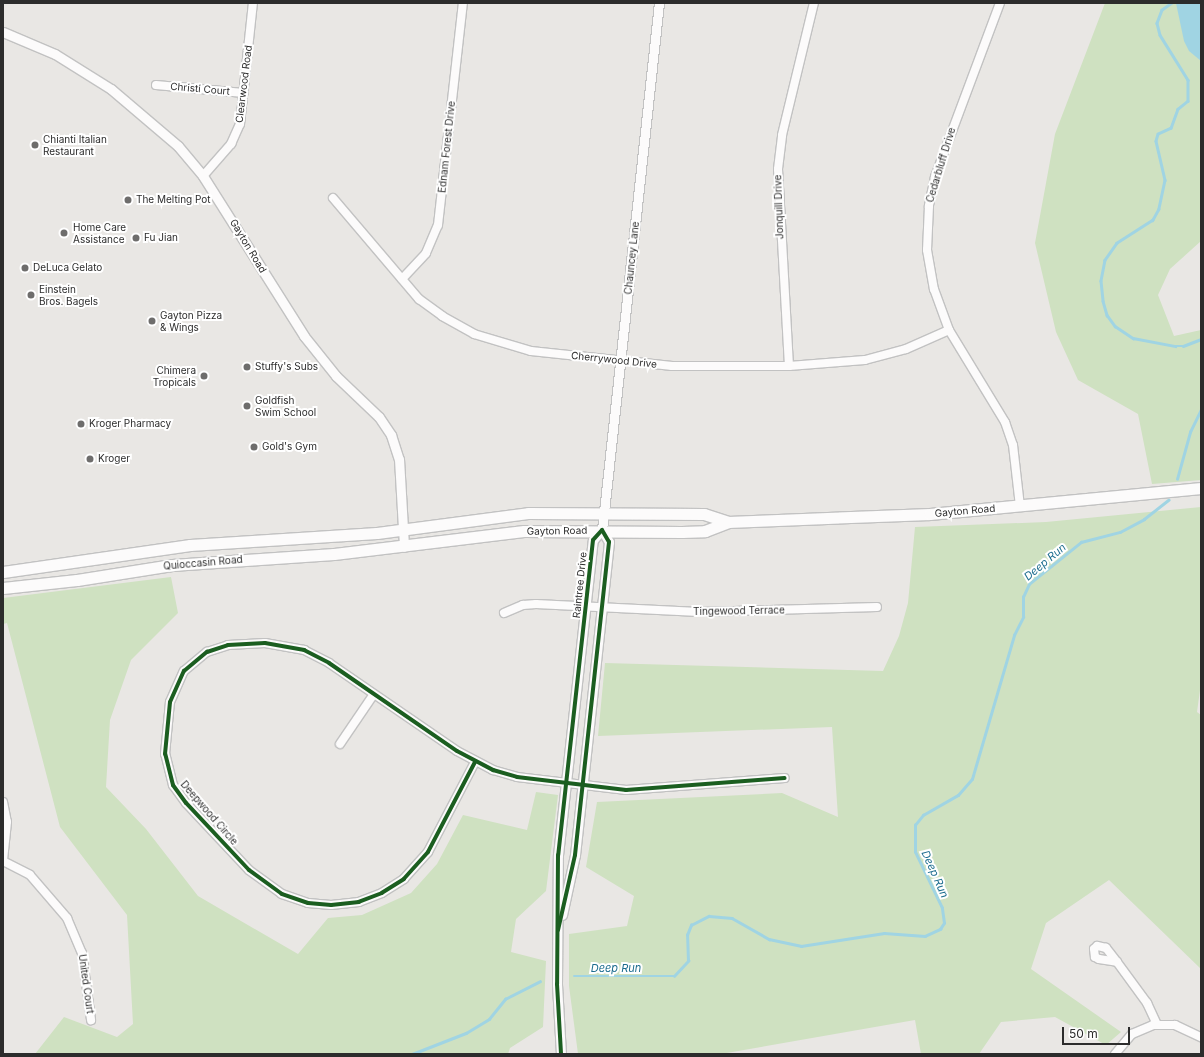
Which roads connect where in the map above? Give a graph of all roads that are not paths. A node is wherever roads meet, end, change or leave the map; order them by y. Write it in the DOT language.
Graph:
graph roads {
  1 [pos="254,3"];
  2 [pos="463,3"];
  3 [pos="659,3"];
  4 [pos="814,3"];
  5 [pos="1000,3"];
  6 [pos="3,32"];
  7 [pos="156,85"];
  8 [pos="244,93"];
  9 [pos="203,176"];
  10 [pos="333,198"];
  11 [pos="402,279"];
  12 [pos="950,330"];
  13 [pos="620,361"];
  14 [pos="789,366"];
  15 [pos="1201,488"];
  16 [pos="1020,506"];
  17 [pos="604,512"];
  18 [pos="728,522"];
  19 [pos="403,529"];
  20 [pos="602,530"];
  21 [pos="404,547"];
  22 [pos="3,572"];
  23 [pos="3,588"];
  24 [pos="585,607"];
  25 [pos="877,607"];
  26 [pos="602,608"];
  27 [pos="504,613"];
  28 [pos="374,694"];
  29 [pos="340,744"];
  30 [pos="475,762"];
  31 [pos="785,778"];
  32 [pos="566,785"];
  33 [pos="582,787"];
  34 [pos="3,802"];
  35 [pos="3,861"];
  36 [pos="558,930"];
  37 [pos="1117,962"];
  38 [pos="91,1020"];
  39 [pos="1157,1024"];
  40 [pos="1201,1037"];
  41 [pos="561,1054"];
  42 [pos="1115,1054"];
  1 -- 8 [label="street, Clearwood Road"];
  2 -- 11 [label="street, Ednam Forest Drive"];
  3 -- 13 [label="street, Chauncey Lane"];
  4 -- 14 [label="street, Jonquill Drive"];
  5 -- 12 [label="street, Cedarbluff Drive"];
  6 -- 9 [label="street, Gayton Road"];
  7 -- 8 [label="street, Christi Court"];
  8 -- 9 [label="street, Clearwood Road"];
  9 -- 19 [label="street, Gayton Road"];
  10 -- 11 [label="street, Cherrywood Drive"];
  11 -- 13 [label="street, Cherrywood Drive"];
  12 -- 14 [label="street, Cherrywood Drive"];
  12 -- 16 [label="street, Cedarbluff Drive"];
  13 -- 14 [label="street, Cherrywood Drive"];
  13 -- 17 [label="street, Chauncey Lane"];
  15 -- 16 [label="main road, Gayton Road"];
  16 -- 18 [label="main road, Gayton Road"];
  17 -- 18 [label="main road, Gayton Road"];
  17 -- 19 [label="main road, Gayton Road"];
  17 -- 20 [label="street, Chauncey Lane"];
  18 -- 20 [label="main road, Gayton Road"];
  19 -- 21 [label="street, Gayton Road"];
  19 -- 22 [label="main road, Quioccasin Road"];
  20 -- 21 [label="main road, Gayton Road"];
  20 -- 24 [label="street, Raintree Drive"];
  20 -- 26 [label="street, Raintree Drive"];
  21 -- 23 [label="main road, Quioccasin Road"];
  24 -- 26 [label="street, Tingewood Terrace"];
  24 -- 27 [label="street, Tingewood Terrace"];
  24 -- 32 [label="street, Raintree Drive"];
  25 -- 26 [label="street, Tingewood Terrace"];
  26 -- 33 [label="street, Raintree Drive"];
  28 -- 29 [label="street"];
  28 -- 30 [label="street, Deepwood Circle"];
  28 -- 30 [label="street, Deepwood Circle"];
  30 -- 32 [label="street, Deepwood Circle"];
  31 -- 33 [label="street, Deepwood Circle"];
  32 -- 33 [label="street, Deepwood Circle"];
  32 -- 36 [label="street, Raintree Drive"];
  33 -- 36 [label="street, Raintree Drive"];
  34 -- 35 [label="street"];
  35 -- 38 [label="street, United Court"];
  36 -- 41 [label="street, Raintree Drive"];
  37 -- 39 [label="street"];
  39 -- 40 [label="street"];
  39 -- 42 [label="street"];
}
